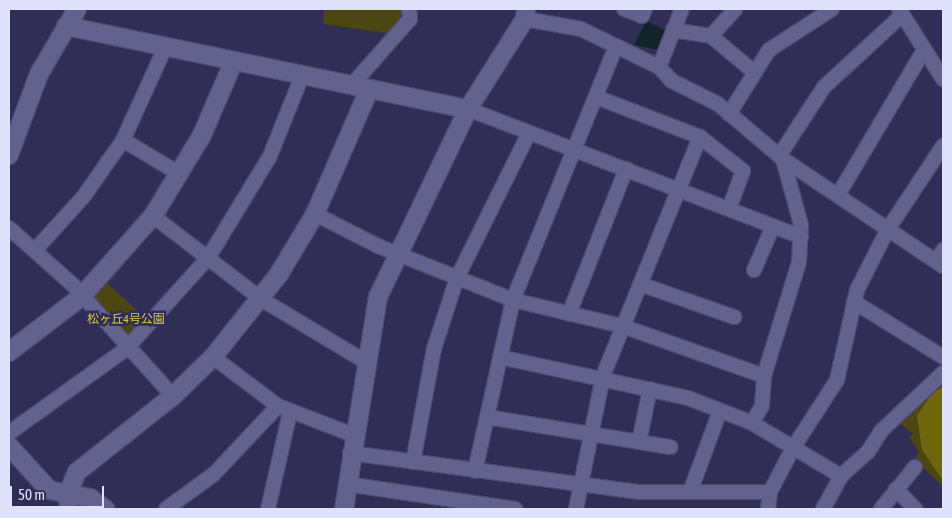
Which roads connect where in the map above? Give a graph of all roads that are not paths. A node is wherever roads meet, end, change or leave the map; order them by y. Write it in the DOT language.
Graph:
graph roads {
  1 [pos="77,9"];
  2 [pos="409,9"];
  3 [pos="624,9"];
  4 [pos="645,9"];
  5 [pos="682,9"];
  6 [pos="734,9"];
  7 [pos="832,9"];
  8 [pos="901,12"];
  9 [pos="526,14"];
  10 [pos="66,26"];
  11 [pos="674,30"];
  12 [pos="711,36"];
  13 [pos="616,46"];
  14 [pos="165,48"];
  15 [pos="924,50"];
  16 [pos="233,63"];
  17 [pos="659,67"];
  18 [pos="754,72"];
  19 [pos="302,76"];
  20 [pos="943,79"];
  21 [pos="351,86"];
  22 [pos="370,90"];
  23 [pos="596,97"];
  24 [pos="468,109"];
  25 [pos="729,114"];
  26 [pos="529,133"];
  27 [pos="700,137"];
  28 [pos="123,140"];
  29 [pos="943,146"];
  30 [pos="575,150"];
  31 [pos="9,155"];
  32 [pos="781,158"];
  33 [pos="626,169"];
  34 [pos="180,174"];
  35 [pos="678,189"];
  36 [pos="838,195"];
  37 [pos="729,209"];
  38 [pos="315,214"];
  39 [pos="153,216"];
  40 [pos="773,226"];
  41 [pos="9,228"];
  42 [pos="888,230"];
  43 [pos="801,236"];
  44 [pos="36,249"];
  45 [pos="396,254"];
  46 [pos="208,258"];
  47 [pos="941,259"];
  48 [pos="754,270"];
  49 [pos="457,278"];
  50 [pos="640,284"];
  51 [pos="81,297"];
  52 [pos="261,299"];
  53 [pos="513,300"];
  54 [pos="854,302"];
  55 [pos="569,314"];
  56 [pos="734,317"];
  57 [pos="622,326"];
  58 [pos="126,349"];
  59 [pos="9,352"];
  60 [pos="500,357"];
  61 [pos="943,357"];
  62 [pos="212,358"];
  63 [pos="366,362"];
  64 [pos="943,373"];
  65 [pos="603,376"];
  66 [pos="764,376"];
  67 [pos="650,389"];
  68 [pos="173,396"];
  69 [pos="284,409"];
  70 [pos="720,411"];
  71 [pos="487,417"];
  72 [pos="752,423"];
  73 [pos="9,433"];
  74 [pos="590,434"];
  75 [pos="353,435"];
  76 [pos="639,442"];
  77 [pos="9,446"];
  78 [pos="671,447"];
  79 [pos="793,448"];
  80 [pos="350,453"];
  81 [pos="413,462"];
  82 [pos="915,467"];
  83 [pos="475,471"];
  84 [pos="841,476"];
  85 [pos="346,484"];
  86 [pos="580,485"];
  87 [pos="896,489"];
  88 [pos="690,492"];
  89 [pos="770,492"];
  90 [pos="68,501"];
  91 [pos="105,509"];
  92 [pos="166,509"];
  93 [pos="268,509"];
  94 [pos="344,509"];
  95 [pos="515,509"];
  96 [pos="576,509"];
  97 [pos="768,509"];
  98 [pos="823,509"];
  99 [pos="881,509"];
  100 [pos="914,509"];
  1 -- 10 [label="street"];
  2 -- 21 [label="street"];
  3 -- 4 [label="street"];
  5 -- 11 [label="street"];
  6 -- 12 [label="street"];
  7 -- 18 [label="street"];
  8 -- 15 [label="street"];
  8 -- 32 [label="street"];
  9 -- 13 [label="street"];
  9 -- 24 [label="street"];
  10 -- 14 [label="street"];
  10 -- 31 [label="street"];
  11 -- 12 [label="street"];
  11 -- 17 [label="street"];
  12 -- 18 [label="street"];
  13 -- 17 [label="street"];
  13 -- 23 [label="street"];
  14 -- 16 [label="street"];
  14 -- 28 [label="street"];
  15 -- 20 [label="street"];
  15 -- 36 [label="street"];
  16 -- 19 [label="street"];
  16 -- 34 [label="street"];
  17 -- 25 [label="street"];
  18 -- 25 [label="street"];
  19 -- 21 [label="street"];
  19 -- 46 [label="street"];
  21 -- 22 [label="street"];
  22 -- 24 [label="street"];
  22 -- 38 [label="street"];
  23 -- 27 [label="street"];
  23 -- 30 [label="street"];
  24 -- 26 [label="street"];
  24 -- 45 [label="street"];
  25 -- 32 [label="street"];
  26 -- 30 [label="street"];
  26 -- 49 [label="street"];
  27 -- 35 [label="street"];
  27 -- 37 [label="street"];
  28 -- 34 [label="street"];
  28 -- 44 [label="street"];
  29 -- 42 [label="street"];
  30 -- 33 [label="street"];
  30 -- 53 [label="street"];
  32 -- 36 [label="street"];
  32 -- 43 [label="street"];
  33 -- 35 [label="street"];
  33 -- 55 [label="street"];
  34 -- 39 [label="street"];
  35 -- 37 [label="street"];
  35 -- 50 [label="street"];
  36 -- 42 [label="street"];
  37 -- 40 [label="street"];
  38 -- 45 [label="street"];
  38 -- 52 [label="street"];
  39 -- 46 [label="street"];
  39 -- 51 [label="street"];
  40 -- 43 [label="street"];
  40 -- 48 [label="street"];
  41 -- 44 [label="street"];
  42 -- 47 [label="street"];
  42 -- 54 [label="street"];
  43 -- 66 [label="street"];
  44 -- 51 [label="street"];
  45 -- 49 [label="street"];
  45 -- 63 [label="street"];
  46 -- 52 [label="street"];
  46 -- 58 [label="street"];
  49 -- 53 [label="street"];
  49 -- 81 [label="street"];
  50 -- 56 [label="street"];
  50 -- 57 [label="street"];
  51 -- 58 [label="street"];
  51 -- 59 [label="street"];
  52 -- 62 [label="street"];
  52 -- 63 [label="street"];
  53 -- 55 [label="street"];
  53 -- 60 [label="street"];
  54 -- 61 [label="street"];
  54 -- 79 [label="street"];
  55 -- 57 [label="street"];
  57 -- 65 [label="street"];
  57 -- 66 [label="street"];
  58 -- 68 [label="street"];
  58 -- 73 [label="street"];
  60 -- 65 [label="street"];
  60 -- 71 [label="street"];
  62 -- 68 [label="street"];
  62 -- 69 [label="street"];
  63 -- 75 [label="street"];
  64 -- 84 [label="street"];
  65 -- 67 [label="street"];
  65 -- 74 [label="street"];
  66 -- 72 [label="street"];
  67 -- 70 [label="street"];
  67 -- 76 [label="street"];
  68 -- 90 [label="street"];
  69 -- 75 [label="street"];
  69 -- 92 [label="street"];
  69 -- 93 [label="street"];
  70 -- 72 [label="street"];
  70 -- 88 [label="street"];
  71 -- 74 [label="street"];
  71 -- 83 [label="street"];
  72 -- 79 [label="street"];
  74 -- 76 [label="street"];
  74 -- 86 [label="street"];
  75 -- 80 [label="street"];
  76 -- 78 [label="street"];
  77 -- 90 [label="street"];
  79 -- 84 [label="street"];
  79 -- 89 [label="street"];
  80 -- 81 [label="street"];
  80 -- 85 [label="street"];
  81 -- 83 [label="street"];
  82 -- 87 [label="street"];
  83 -- 86 [label="street"];
  84 -- 98 [label="street"];
  85 -- 94 [label="street"];
  85 -- 95 [label="street"];
  86 -- 88 [label="street"];
  86 -- 96 [label="street"];
  87 -- 99 [label="street"];
  87 -- 100 [label="street"];
  88 -- 89 [label="street"];
  89 -- 97 [label="street"];
  90 -- 91 [label="street"];
}
